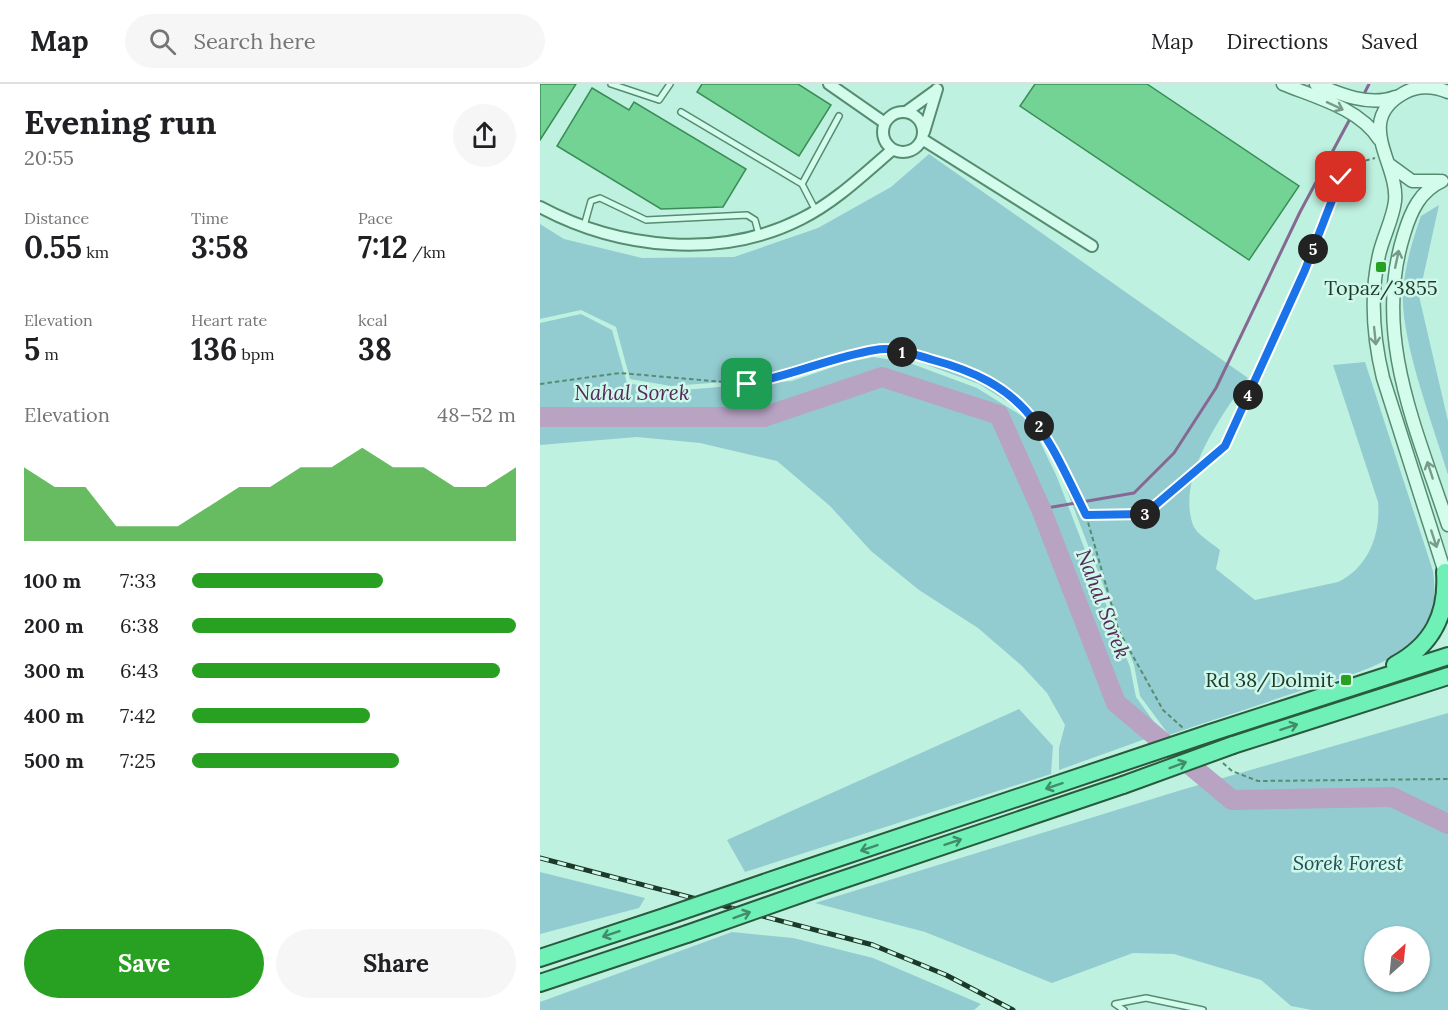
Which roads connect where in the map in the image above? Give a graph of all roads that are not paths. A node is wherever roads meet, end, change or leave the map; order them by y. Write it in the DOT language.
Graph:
graph roads {
  1 [pos="611,84"];
  2 [pos="670,84"];
  3 [pos="829,84"];
  4 [pos="1283,84"];
  5 [pos="1316,84"];
  6 [pos="938,87"];
  7 [pos="1448,92"];
  8 [pos="1399,96"];
  9 [pos="681,112"];
  10 [pos="906,112"];
  11 [pos="839,116"];
  12 [pos="885,123"];
  13 [pos="923,136"];
  14 [pos="1379,139"];
  15 [pos="892,150"];
  16 [pos="1384,156"];
  17 [pos="1445,179"];
  18 [pos="802,183"];
  19 [pos="540,207"];
  20 [pos="816,211"];
  21 [pos="584,226"];
  22 [pos="759,235"];
  23 [pos="1092,246"];
  24 [pos="1448,525"];
  25 [pos="1446,577"];
  26 [pos="1448,656"];
  27 [pos="1448,676"];
  28 [pos="1366,681"];
  29 [pos="1408,688"];
  30 [pos="1448,690"];
  31 [pos="540,958"];
  32 [pos="540,983"];
  33 [pos="1124,1010"];
  34 [pos="1203,1010"];
  1 -- 2 [label="lane"];
  3 -- 12 [label="street"];
  4 -- 14 [label="street, one-way"];
  5 -- 8 [label="street"];
  6 -- 10 [label="street"];
  6 -- 13 [label="street"];
  7 -- 8 [label="street"];
  8 -- 14 [label="street"];
  9 -- 18 [label="lane"];
  10 -- 12 [label="street"];
  10 -- 13 [label="street"];
  11 -- 18 [label="lane"];
  12 -- 15 [label="street"];
  13 -- 15 [label="street"];
  13 -- 23 [label="street"];
  14 -- 16 [label="street"];
  15 -- 20 [label="street"];
  16 -- 17 [label="street"];
  16 -- 25 [label="street, one-way"];
  24 -- 17 [label="street, one-way"];
  18 -- 20 [label="lane"];
  19 -- 21 [label="street"];
  20 -- 22 [label="street"];
  21 -- 22 [label="street"];
  21 -- 22 [label="lane"];
  25 -- 28 [label="highway"];
  26 -- 28 [label="highway"];
  27 -- 29 [label="highway"];
  28 -- 31 [label="highway, one-way, bridge"];
  29 -- 30 [label="highway"];
  32 -- 29 [label="highway, one-way, bridge"];
  33 -- 34 [label="lane"];
}
